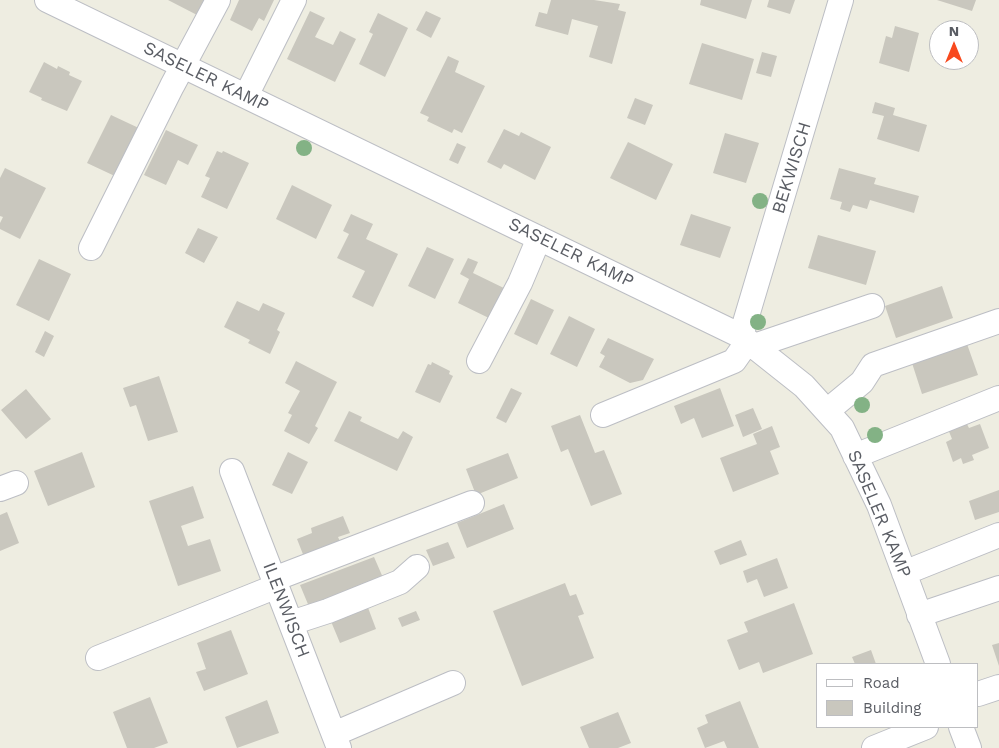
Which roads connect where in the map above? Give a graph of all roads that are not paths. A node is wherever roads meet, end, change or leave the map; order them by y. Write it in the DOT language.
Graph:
graph roads {
  1 [pos="47,0"];
  2 [pos="218,0"];
  3 [pos="294,0"];
  4 [pos="842,0"];
  5 [pos="183,66"];
  6 [pos="246,96"];
  7 [pos="539,238"];
  8 [pos="91,248"];
  9 [pos="872,306"];
  10 [pos="999,321"];
  11 [pos="748,341"];
  12 [pos="479,361"];
  13 [pos="999,398"];
  14 [pos="827,412"];
  15 [pos="603,415"];
  16 [pos="855,456"];
  17 [pos="232,471"];
  18 [pos="472,503"];
  19 [pos="999,535"];
  20 [pos="417,567"];
  21 [pos="904,573"];
  22 [pos="275,582"];
  23 [pos="999,588"];
  24 [pos="920,615"];
  25 [pos="291,623"];
  26 [pos="98,658"];
  27 [pos="938,663"];
  28 [pos="453,683"];
  29 [pos="999,687"];
  30 [pos="979,694"];
  31 [pos="924,728"];
  32 [pos="961,728"];
  33 [pos="336,741"];
  34 [pos="874,748"];
  35 [pos="969,748"];
  1 -- 5 [label="street, SASELER KAMP"];
  2 -- 5 [label="street"];
  3 -- 6 [label="street"];
  4 -- 11 [label="street, BEKWISCH"];
  5 -- 6 [label="street, SASELER KAMP"];
  5 -- 8 [label="street"];
  6 -- 7 [label="street, SASELER KAMP"];
  7 -- 11 [label="street, SASELER KAMP"];
  7 -- 12 [label="street"];
  9 -- 11 [label="street"];
  10 -- 14 [label="street"];
  11 -- 14 [label="street, SASELER KAMP"];
  11 -- 15 [label="street, BEKWISCH"];
  13 -- 16 [label="street"];
  14 -- 16 [label="street, SASELER KAMP"];
  16 -- 21 [label="street, SASELER KAMP"];
  17 -- 22 [label="street, ILENWISCH"];
  18 -- 22 [label="street"];
  19 -- 21 [label="street"];
  20 -- 25 [label="street"];
  21 -- 24 [label="street, SASELER KAMP"];
  22 -- 25 [label="street, ILENWISCH"];
  22 -- 26 [label="street"];
  23 -- 24 [label="street"];
  24 -- 27 [label="street, SASELER KAMP"];
  25 -- 33 [label="street, ILENWISCH"];
  28 -- 33 [label="street"];
  29 -- 30 [label="street"];
  31 -- 34 [label="street"];
  32 -- 35 [label="street"];
}
